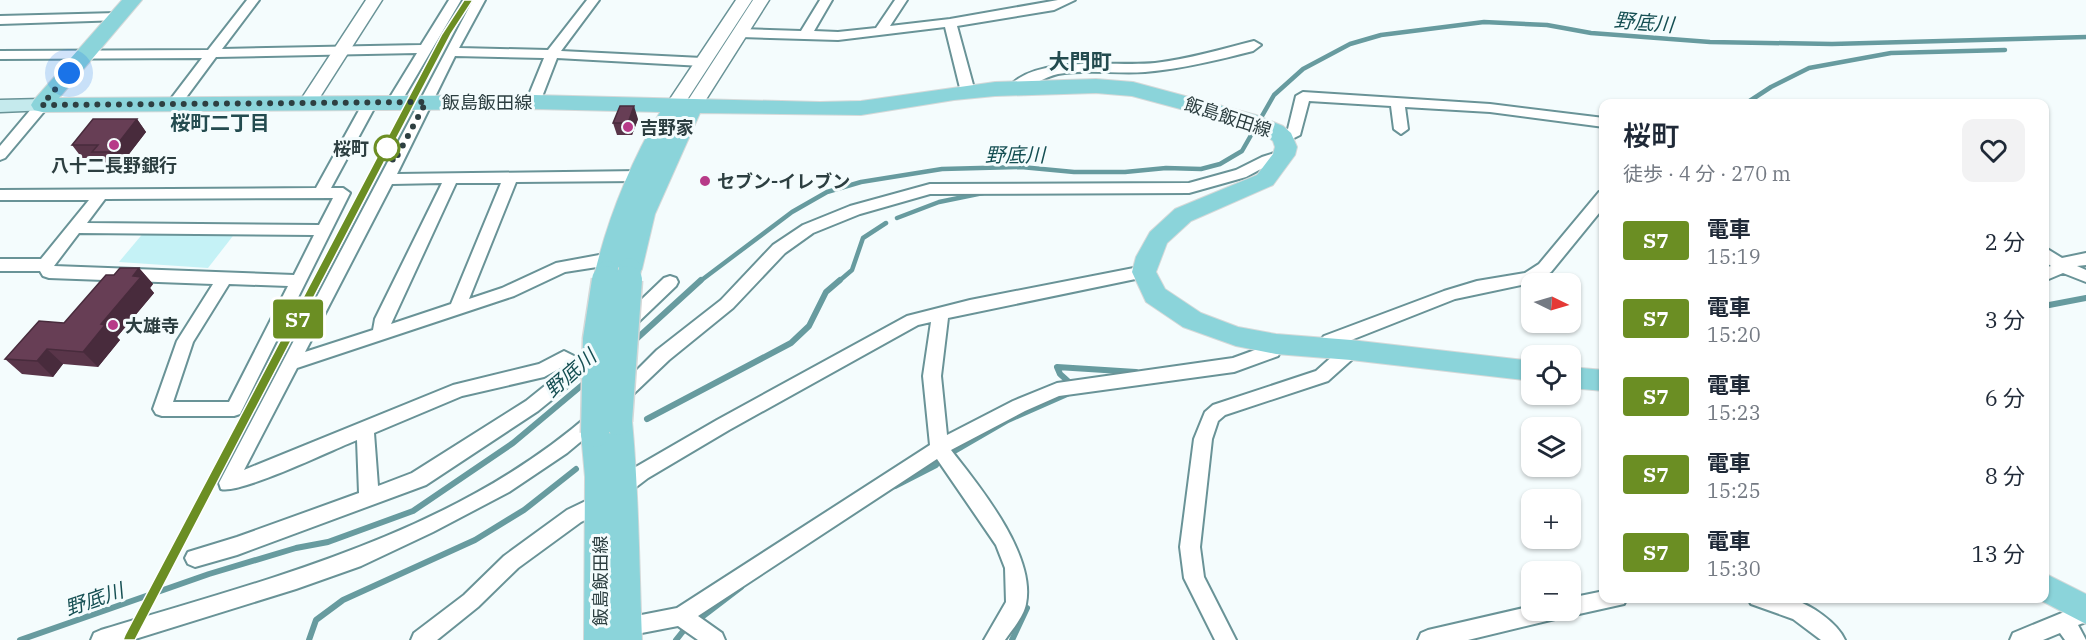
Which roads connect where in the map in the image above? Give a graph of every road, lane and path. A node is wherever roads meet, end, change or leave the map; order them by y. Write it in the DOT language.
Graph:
graph roads {
  1 [pos="132,0"];
  2 [pos="253,0"];
  3 [pos="374,0"];
  4 [pos="455,0"];
  5 [pos="480,0"];
  6 [pos="593,0"];
  7 [pos="744,0"];
  8 [pos="762,0"];
  9 [pos="826,0"];
  10 [pos="901,0"];
  11 [pos="1069,0"];
  12 [pos="117,17"];
  13 [pos="0,20"];
  14 [pos="950,23"];
  15 [pos="880,31"];
  16 [pos="741,33"];
  17 [pos="805,36"];
  18 [pos="1254,45"];
  19 [pos="424,49"];
  20 [pos="340,52"];
  21 [pos="450,52"];
  22 [pos="212,54"];
  23 [pos="552,54"];
  24 [pos="0,55"];
  25 [pos="84,56"];
  26 [pos="702,62"];
  27 [pos="1016,87"];
  28 [pos="968,92"];
  29 [pos="1397,101"];
  30 [pos="394,102"];
  31 [pos="426,102"];
  32 [pos="532,102"];
  33 [pos="370,103"];
  34 [pos="174,104"];
  35 [pos="307,104"];
  36 [pos="42,105"];
  37 [pos="684,105"];
  38 [pos="0,106"];
  39 [pos="1599,122"];
  40 [pos="1401,129"];
  41 [pos="1281,141"];
  42 [pos="0,155"];
  43 [pos="640,176"];
  44 [pos="385,178"];
  45 [pos="510,178"];
  46 [pos="451,179"];
  47 [pos="320,194"];
  48 [pos="0,195"];
  49 [pos="100,196"];
  50 [pos="1599,201"];
  51 [pos="75,228"];
  52 [pos="325,230"];
  53 [pos="2049,256"];
  54 [pos="2086,259"];
  55 [pos="0,265"];
  56 [pos="45,265"];
  57 [pos="2061,266"];
  58 [pos="616,267"];
  59 [pos="1144,272"];
  60 [pos="2049,272"];
  61 [pos="2086,276"];
  62 [pos="224,279"];
  63 [pos="299,281"];
  64 [pos="670,282"];
  65 [pos="458,309"];
  66 [pos="940,313"];
  67 [pos="381,333"];
  68 [pos="1276,344"];
  69 [pos="1322,348"];
  70 [pos="1351,350"];
  71 [pos="291,363"];
  72 [pos="580,367"];
  73 [pos="1521,371"];
  74 [pos="1581,378"];
  75 [pos="1599,380"];
  76 [pos="607,427"];
  77 [pos="365,428"];
  78 [pos="939,448"];
  79 [pos="624,486"];
  80 [pos="369,498"];
  81 [pos="599,504"];
  82 [pos="195,558"];
  83 [pos="2049,591"];
  84 [pos="1599,601"];
  85 [pos="1778,603"];
  86 [pos="1581,605"];
  87 [pos="2078,614"];
  88 [pos="681,616"];
  89 [pos="1521,618"];
  90 [pos="617,636"];
  91 [pos="101,640"];
  92 [pos="421,640"];
  93 [pos="715,640"];
  94 [pos="994,640"];
  95 [pos="1226,640"];
  96 [pos="1428,640"];
  97 [pos="1835,640"];
  98 [pos="2020,640"];
  99 [pos="2077,640"];
  1 -- 12 [label="main road"];
  2 -- 22 [label="street"];
  3 -- 20 [label="street"];
  4 -- 19 [label="street"];
  5 -- 21 [label="street"];
  6 -- 23 [label="street"];
  7 -- 26 [label="street"];
  8 -- 16 [label="street"];
  9 -- 17 [label="street"];
  10 -- 15 [label="street"];
  11 -- 14 [label="street"];
  12 -- 13 [label="street"];
  12 -- 25 [label="main road"];
  14 -- 15 [label="street"];
  14 -- 28 [label="street"];
  15 -- 17 [label="street"];
  16 -- 17 [label="street"];
  16 -- 37 [label="street"];
  18 -- 27 [label="street"];
  19 -- 20 [label="street"];
  19 -- 30 [label="street"];
  20 -- 22 [label="street"];
  20 -- 35 [label="street"];
  21 -- 23 [label="street"];
  21 -- 31 [label="street"];
  22 -- 25 [label="street"];
  22 -- 34 [label="street"];
  23 -- 26 [label="street"];
  23 -- 32 [label="street"];
  24 -- 25 [label="street"];
  25 -- 36 [label="main road"];
  26 -- 37 [label="street"];
  27 -- 28 [label="main road, 飯島飯田線"];
  27 -- 41 [label="main road, 飯島飯田線"];
  28 -- 37 [label="main road, 飯島飯田線"];
  29 -- 39 [label="street"];
  29 -- 40 [label="street"];
  29 -- 41 [label="street"];
  30 -- 31 [label="main road, 飯島飯田線"];
  30 -- 33 [label="main road, 飯島飯田線"];
  31 -- 32 [label="main road, 飯島飯田線"];
  31 -- 44 [label="street"];
  32 -- 37 [label="main road, 飯島飯田線"];
  33 -- 35 [label="main road, 飯島飯田線"];
  33 -- 47 [label="street"];
  34 -- 35 [label="main road, 飯島飯田線"];
  34 -- 36 [label="main road, 飯島飯田線"];
  36 -- 38 [label="main road"];
  36 -- 42 [label="street"];
  37 -- 43 [label="main road, 飯島飯田線"];
  37 -- 58 [label="main road, 飯島飯田線"];
  41 -- 59 [label="main road, 飯島飯田線"];
  41 -- 91 [label="street"];
  43 -- 45 [label="street"];
  43 -- 58 [label="main road, 飯島飯田線"];
  44 -- 46 [label="street"];
  44 -- 71 [label="street"];
  45 -- 46 [label="street"];
  45 -- 65 [label="street"];
  46 -- 67 [label="street"];
  47 -- 49 [label="street"];
  47 -- 52 [label="street"];
  48 -- 49 [label="street"];
  49 -- 51 [label="street"];
  50 -- 69 [label="street"];
  51 -- 52 [label="street"];
  51 -- 56 [label="street"];
  52 -- 63 [label="street"];
  53 -- 57 [label="street"];
  54 -- 57 [label="street"];
  55 -- 56 [label="street"];
  56 -- 62 [label="street"];
  57 -- 60 [label="street"];
  57 -- 61 [label="street"];
  58 -- 65 [label="street"];
  58 -- 76 [label="main road, 飯島飯田線, bridge"];
  59 -- 66 [label="street"];
  59 -- 68 [label="main road"];
  62 -- 63 [label="street"];
  62 -- 63 [label="street"];
  64 -- 72 [label="street"];
  65 -- 67 [label="street"];
  66 -- 78 [label="street"];
  66 -- 79 [label="street"];
  67 -- 71 [label="street"];
  68 -- 69 [label="main road"];
  68 -- 78 [label="street"];
  69 -- 70 [label="main road"];
  70 -- 73 [label="main road"];
  70 -- 95 [label="street"];
  71 -- 77 [label="street"];
  72 -- 77 [label="street"];
  72 -- 80 [label="street"];
  74 -- 75 [label="main road"];
  76 -- 79 [label="main road, 飯島飯田線"];
  76 -- 81 [label="main road, 飯島飯田線"];
  77 -- 80 [label="street"];
  78 -- 88 [label="street"];
  78 -- 94 [label="street"];
  79 -- 81 [label="street"];
  79 -- 90 [label="main road, 飯島飯田線"];
  80 -- 82 [label="street"];
  81 -- 90 [label="main road, 飯島飯田線"];
  81 -- 92 [label="street"];
  83 -- 87 [label="main road"];
  84 -- 86 [label="street"];
  85 -- 97 [label="street"];
  87 -- 98 [label="street"];
  87 -- 99 [label="street"];
  88 -- 90 [label="street"];
  88 -- 93 [label="street"];
  89 -- 96 [label="street"];
}
